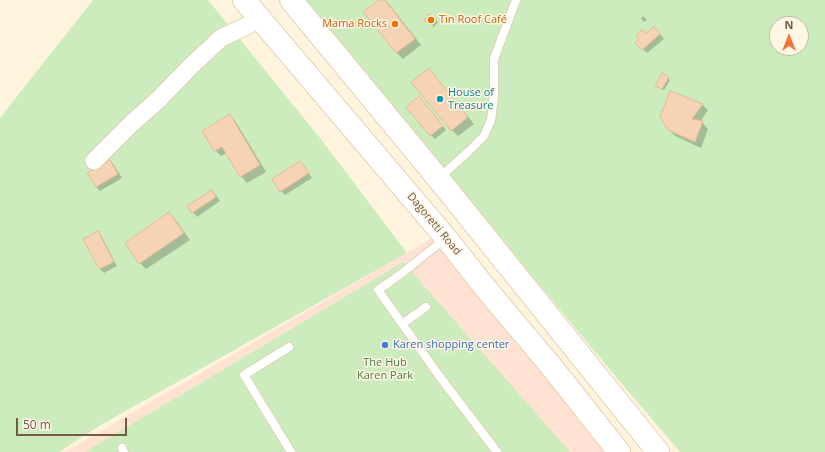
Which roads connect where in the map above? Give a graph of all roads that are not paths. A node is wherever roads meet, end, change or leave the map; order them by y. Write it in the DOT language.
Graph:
graph roads {
  1 [pos="244,0"];
  2 [pos="291,0"];
  3 [pos="516,0"];
  4 [pos="261,19"];
  5 [pos="94,161"];
  6 [pos="438,178"];
  7 [pos="446,238"];
  8 [pos="426,308"];
  9 [pos="402,324"];
  10 [pos="289,347"];
  11 [pos="291,452"];
  12 [pos="497,452"];
  13 [pos="620,452"];
  14 [pos="658,452"];
  1 -- 4 [label="main road, Dagoretti Road"];
  2 -- 6 [label="main road"];
  3 -- 6 [label="lane"];
  4 -- 5 [label="street"];
  4 -- 7 [label="main road, Dagoretti Road"];
  6 -- 14 [label="main road"];
  7 -- 9 [label="lane"];
  7 -- 13 [label="main road, Dagoretti Road"];
  8 -- 9 [label="lane"];
  9 -- 12 [label="lane"];
  10 -- 11 [label="lane"];
}
